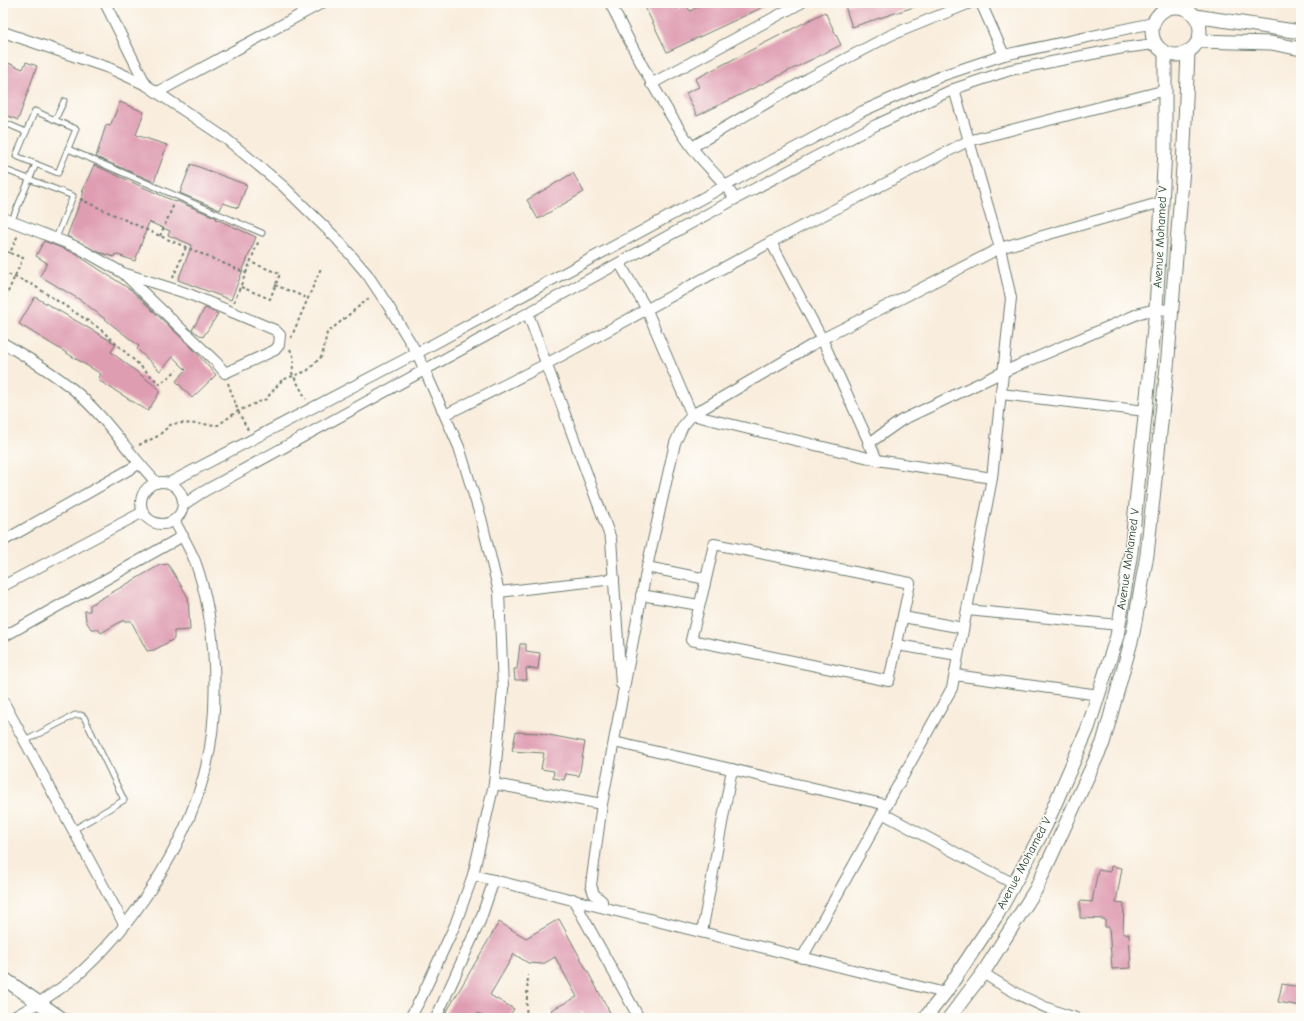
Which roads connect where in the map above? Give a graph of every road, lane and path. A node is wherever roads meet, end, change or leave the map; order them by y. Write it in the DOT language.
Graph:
graph roads {
  1 [pos="105,3"];
  2 [pos="322,3"];
  3 [pos="610,3"];
  4 [pos="801,3"];
  5 [pos="970,3"];
  6 [pos="981,3"];
  7 [pos="1181,5"];
  8 [pos="1161,7"];
  9 [pos="1195,16"];
  10 [pos="1153,23"];
  11 [pos="3,32"];
  12 [pos="1301,32"];
  13 [pos="1198,42"];
  14 [pos="1155,44"];
  15 [pos="1301,49"];
  16 [pos="1165,53"];
  17 [pos="1188,53"];
  18 [pos="1004,55"];
  19 [pos="651,84"];
  20 [pos="146,85"];
  21 [pos="954,89"];
  22 [pos="1166,90"];
  23 [pos="158,92"];
  24 [pos="64,101"];
  25 [pos="55,120"];
  26 [pos="3,122"];
  27 [pos="26,132"];
  28 [pos="968,141"];
  29 [pos="692,147"];
  30 [pos="68,149"];
  31 [pos="36,164"];
  32 [pos="3,169"];
  33 [pos="29,179"];
  34 [pos="726,185"];
  35 [pos="74,196"];
  36 [pos="177,196"];
  37 [pos="735,199"];
  38 [pos="1162,202"];
  39 [pos="7,220"];
  40 [pos="21,226"];
  41 [pos="262,233"];
  42 [pos="160,236"];
  43 [pos="56,238"];
  44 [pos="771,242"];
  45 [pos="186,247"];
  46 [pos="1000,248"];
  47 [pos="3,249"];
  48 [pos="10,253"];
  49 [pos="250,262"];
  50 [pos="620,264"];
  51 [pos="321,268"];
  52 [pos="3,272"];
  53 [pos="123,273"];
  54 [pos="246,273"];
  55 [pos="15,277"];
  56 [pos="275,285"];
  57 [pos="170,287"];
  58 [pos="241,287"];
  59 [pos="378,290"];
  60 [pos="308,299"];
  61 [pos="3,303"];
  62 [pos="646,308"];
  63 [pos="1156,309"];
  64 [pos="1172,310"];
  65 [pos="231,311"];
  66 [pos="528,314"];
  67 [pos="822,339"];
  68 [pos="3,343"];
  69 [pos="284,343"];
  70 [pos="417,353"];
  71 [pos="546,364"];
  72 [pos="425,369"];
  73 [pos="177,370"];
  74 [pos="1003,372"];
  75 [pos="225,373"];
  76 [pos="293,377"];
  77 [pos="1001,394"];
  78 [pos="312,409"];
  79 [pos="238,411"];
  80 [pos="1146,411"];
  81 [pos="445,415"];
  82 [pos="692,415"];
  83 [pos="254,440"];
  84 [pos="868,444"];
  85 [pos="129,450"];
  86 [pos="877,460"];
  87 [pos="139,464"];
  88 [pos="180,478"];
  89 [pos="992,478"];
  90 [pos="157,483"];
  91 [pos="169,483"];
  92 [pos="179,490"];
  93 [pos="183,505"];
  94 [pos="143,512"];
  95 [pos="174,520"];
  96 [pos="183,536"];
  97 [pos="3,541"];
  98 [pos="647,567"];
  99 [pos="614,579"];
  100 [pos="706,579"];
  101 [pos="3,586"];
  102 [pos="499,592"];
  103 [pos="641,595"];
  104 [pos="699,606"];
  105 [pos="967,610"];
  106 [pos="903,617"];
  107 [pos="1119,625"];
  108 [pos="963,628"];
  109 [pos="3,636"];
  110 [pos="897,645"];
  111 [pos="958,655"];
  112 [pos="955,675"];
  113 [pos="1099,695"];
  114 [pos="622,699"];
  115 [pos="3,701"];
  116 [pos="25,742"];
  117 [pos="614,742"];
  118 [pos="732,769"];
  119 [pos="494,784"];
  120 [pos="602,804"];
  121 [pos="885,809"];
  122 [pos="73,830"];
  123 [pos="474,875"];
  124 [pos="494,880"];
  125 [pos="1014,884"];
  126 [pos="573,899"];
  127 [pos="602,906"];
  128 [pos="124,924"];
  129 [pos="702,932"];
  130 [pos="802,958"];
  131 [pos="983,973"];
  132 [pos="528,975"];
  133 [pos="3,978"];
  134 [pos="945,993"];
  135 [pos="40,1003"];
  136 [pos="1049,1015"];
  137 [pos="12,1018"];
  138 [pos="61,1018"];
  139 [pos="410,1018"];
  140 [pos="436,1018"];
  141 [pos="526,1018"];
  142 [pos="639,1018"];
  143 [pos="925,1018"];
  144 [pos="949,1018"];
  145 [pos="1076,1018"];
  1 -- 20 [label="street"];
  2 -- 23 [label="street"];
  3 -- 19 [label="street"];
  4 -- 19 [label="street"];
  5 -- 29 [label="street"];
  6 -- 18 [label="street"];
  7 -- 8 [label="street"];
  7 -- 9 [label="street"];
  8 -- 10 [label="street"];
  9 -- 12 [label="street"];
  9 -- 13 [label="street"];
  10 -- 14 [label="street"];
  10 -- 18 [label="street"];
  11 -- 20 [label="street"];
  13 -- 15 [label="street"];
  13 -- 17 [label="street"];
  14 -- 16 [label="street"];
  14 -- 21 [label="street"];
  16 -- 17 [label="street"];
  16 -- 22 [label="street, Avenue Mohamed V"];
  17 -- 64 [label="street, Avenue Mohamed V"];
  18 -- 34 [label="street"];
  19 -- 29 [label="street"];
  20 -- 23 [label="street"];
  21 -- 28 [label="street"];
  21 -- 37 [label="street"];
  22 -- 28 [label="street"];
  22 -- 38 [label="street, Avenue Mohamed V"];
  23 -- 59 [label="street"];
  24 -- 25 [label="lane"];
  25 -- 27 [label="lane"];
  25 -- 30 [label="lane"];
  26 -- 27 [label="lane"];
  27 -- 31 [label="lane"];
  28 -- 44 [label="street"];
  28 -- 46 [label="street"];
  29 -- 34 [label="street"];
  30 -- 31 [label="lane"];
  30 -- 36 [label="lane"];
  31 -- 33 [label="lane"];
  32 -- 33 [label="lane"];
  33 -- 35 [label="lane"];
  33 -- 39 [label="lane"];
  34 -- 37 [label="street"];
  34 -- 70 [label="street"];
  35 -- 42 [label="path"];
  35 -- 43 [label="lane"];
  36 -- 41 [label="lane"];
  36 -- 42 [label="path"];
  37 -- 50 [label="street"];
  38 -- 46 [label="street"];
  38 -- 63 [label="street, Avenue Mohamed V"];
  39 -- 40 [label="street"];
  40 -- 43 [label="street"];
  40 -- 48 [label="path"];
  41 -- 49 [label="path"];
  42 -- 45 [label="path"];
  43 -- 53 [label="street"];
  44 -- 62 [label="street"];
  44 -- 67 [label="street"];
  45 -- 54 [label="path"];
  45 -- 57 [label="path"];
  46 -- 67 [label="street"];
  46 -- 74 [label="street"];
  47 -- 48 [label="path"];
  48 -- 55 [label="path"];
  49 -- 54 [label="path"];
  49 -- 56 [label="path"];
  50 -- 62 [label="street"];
  50 -- 66 [label="street"];
  51 -- 60 [label="path"];
  52 -- 55 [label="path"];
  53 -- 57 [label="street"];
  53 -- 75 [label="street"];
  54 -- 58 [label="path"];
  55 -- 61 [label="path"];
  55 -- 73 [label="path"];
  56 -- 58 [label="path"];
  56 -- 60 [label="path"];
  57 -- 65 [label="street"];
  58 -- 65 [label="path"];
  59 -- 70 [label="street"];
  59 -- 76 [label="path"];
  60 -- 69 [label="path"];
  62 -- 71 [label="street"];
  62 -- 82 [label="street"];
  63 -- 64 [label="street"];
  63 -- 74 [label="street"];
  63 -- 80 [label="street, Avenue Mohamed V"];
  64 -- 131 [label="street, Avenue Mohamed V"];
  65 -- 69 [label="street"];
  66 -- 71 [label="street"];
  66 -- 72 [label="street"];
  67 -- 82 [label="street"];
  67 -- 84 [label="street"];
  68 -- 85 [label="street"];
  69 -- 75 [label="street"];
  69 -- 76 [label="path"];
  70 -- 72 [label="street"];
  70 -- 78 [label="street"];
  71 -- 81 [label="street"];
  71 -- 99 [label="street"];
  72 -- 81 [label="street"];
  72 -- 93 [label="street"];
  74 -- 77 [label="street"];
  74 -- 84 [label="street"];
  75 -- 79 [label="path"];
  76 -- 78 [label="path"];
  76 -- 79 [label="path"];
  77 -- 80 [label="street"];
  77 -- 89 [label="street"];
  78 -- 83 [label="street"];
  79 -- 83 [label="path"];
  79 -- 85 [label="path"];
  80 -- 107 [label="street, Avenue Mohamed V"];
  81 -- 102 [label="street"];
  82 -- 86 [label="street"];
  82 -- 98 [label="street"];
  83 -- 88 [label="street"];
  84 -- 86 [label="street"];
  85 -- 87 [label="street"];
  86 -- 89 [label="street"];
  87 -- 90 [label="street"];
  87 -- 97 [label="street"];
  88 -- 91 [label="street"];
  88 -- 92 [label="street"];
  89 -- 105 [label="street"];
  90 -- 91 [label="street"];
  90 -- 94 [label="street"];
  91 -- 92 [label="street"];
  92 -- 93 [label="street"];
  93 -- 95 [label="street"];
  94 -- 95 [label="street"];
  94 -- 101 [label="street"];
  95 -- 96 [label="street"];
  96 -- 109 [label="street"];
  96 -- 128 [label="street"];
  98 -- 100 [label="street"];
  98 -- 103 [label="street"];
  99 -- 102 [label="street"];
  99 -- 114 [label="street"];
  100 -- 104 [label="street"];
  100 -- 106 [label="street"];
  102 -- 119 [label="street"];
  103 -- 104 [label="street"];
  103 -- 114 [label="street"];
  104 -- 110 [label="street"];
  105 -- 107 [label="street"];
  105 -- 108 [label="street"];
  106 -- 108 [label="street"];
  106 -- 110 [label="street"];
  107 -- 113 [label="street, Avenue Mohamed V"];
  108 -- 111 [label="street"];
  110 -- 111 [label="street"];
  111 -- 112 [label="street"];
  112 -- 113 [label="street"];
  112 -- 121 [label="street"];
  113 -- 125 [label="street, Avenue Mohamed V"];
  114 -- 117 [label="street"];
  115 -- 116 [label="street"];
  116 -- 122 [label="street"];
  116 -- 122 [label="lane"];
  117 -- 118 [label="street"];
  117 -- 120 [label="street"];
  118 -- 121 [label="street"];
  118 -- 129 [label="street"];
  119 -- 120 [label="street"];
  119 -- 123 [label="street"];
  120 -- 127 [label="street"];
  121 -- 125 [label="street"];
  121 -- 130 [label="street"];
  122 -- 128 [label="street"];
  123 -- 124 [label="street"];
  123 -- 139 [label="street"];
  124 -- 126 [label="street"];
  124 -- 140 [label="street"];
  125 -- 134 [label="street, Avenue Mohamed V"];
  126 -- 127 [label="street"];
  126 -- 142 [label="street"];
  127 -- 129 [label="street"];
  128 -- 135 [label="street"];
  129 -- 130 [label="street"];
  130 -- 134 [label="street"];
  131 -- 136 [label="street"];
  131 -- 144 [label="street, Avenue Mohamed V"];
  132 -- 141 [label="path"];
  133 -- 135 [label="street"];
  134 -- 143 [label="street, Avenue Mohamed V"];
  135 -- 137 [label="street"];
  135 -- 138 [label="street"];
  136 -- 145 [label="street"];
}
